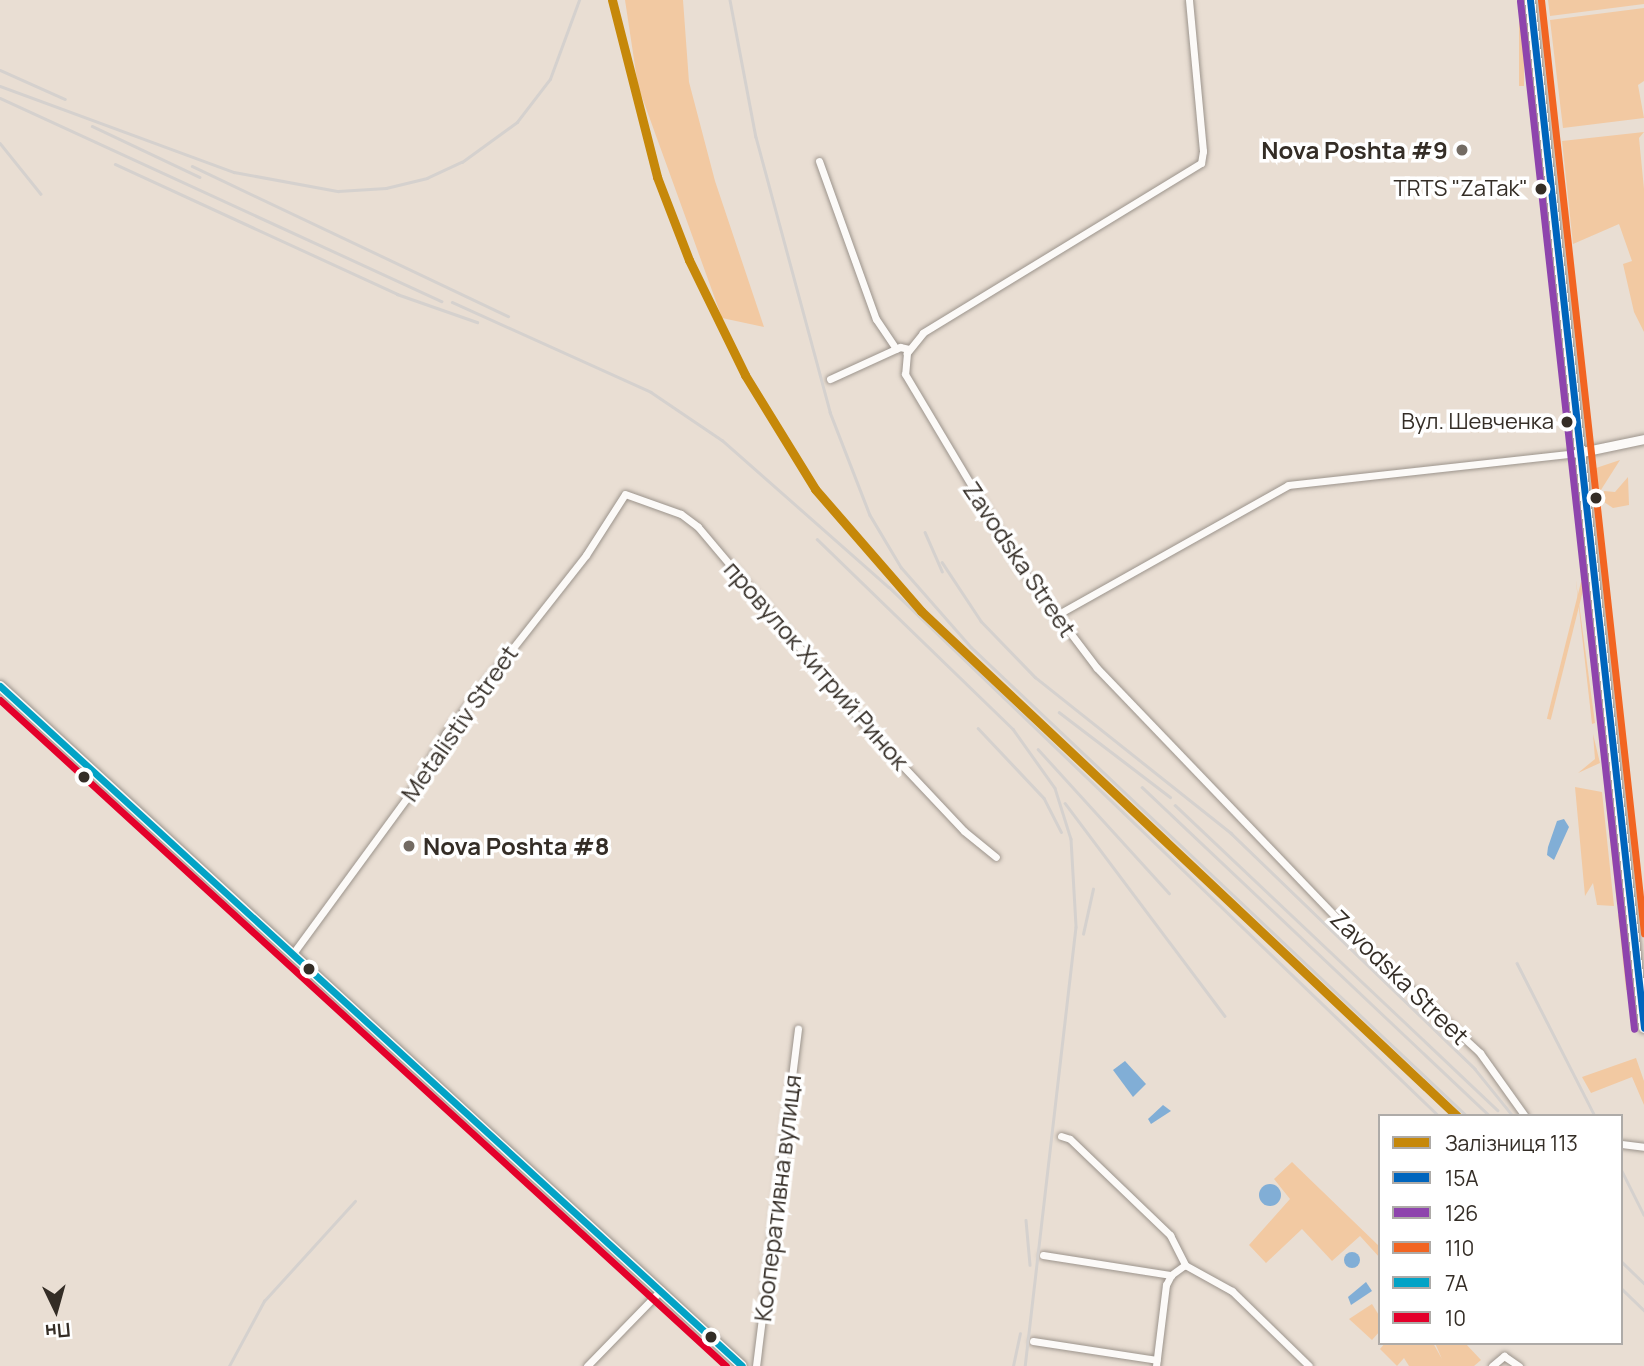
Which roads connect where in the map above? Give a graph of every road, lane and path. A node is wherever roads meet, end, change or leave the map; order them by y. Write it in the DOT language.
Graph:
graph roads {
  1 [pos="1189,0"];
  2 [pos="1532,0"];
  3 [pos="819,161"];
  4 [pos="896,349"];
  5 [pos="909,349"];
  6 [pos="830,379"];
  7 [pos="1644,439"];
  8 [pos="1580,452"];
  9 [pos="625,495"];
  10 [pos="1055,616"];
  11 [pos="0,686"];
  12 [pos="996,857"];
  13 [pos="294,952"];
  14 [pos="1644,995"];
  15 [pos="1644,1028"];
  16 [pos="798,1030"];
  17 [pos="1524,1114"];
  18 [pos="1060,1136"];
  19 [pos="1623,1143"];
  20 [pos="1644,1147"];
  21 [pos="1043,1255"];
  22 [pos="1185,1265"];
  23 [pos="1171,1275"];
  24 [pos="660,1290"];
  25 [pos="1033,1341"];
  26 [pos="1156,1363"];
  27 [pos="587,1366"];
  28 [pos="742,1366"];
  29 [pos="755,1366"];
  30 [pos="1309,1366"];
  31 [pos="1492,1366"];
  32 [pos="1519,1366"];
  1 -- 5 [label="street"];
  2 -- 8 [label="main road"];
  3 -- 4 [label="street"];
  4 -- 5 [label="street"];
  4 -- 6 [label="street"];
  5 -- 10 [label="street, Zavodska Street"];
  7 -- 8 [label="street"];
  8 -- 10 [label="street"];
  8 -- 14 [label="main road"];
  8 -- 15 [label="main road"];
  9 -- 12 [label="street, провулок Хитрий Ринок"];
  9 -- 13 [label="street, Metalistiv Street"];
  10 -- 17 [label="street, Zavodska Street"];
  11 -- 13 [label="main road"];
  13 -- 24 [label="main road"];
  16 -- 29 [label="street, Кооперативна вулиця"];
  18 -- 22 [label="street"];
  19 -- 20 [label="street"];
  21 -- 23 [label="street"];
  22 -- 23 [label="street"];
  22 -- 30 [label="street"];
  23 -- 26 [label="street"];
  24 -- 27 [label="street"];
  24 -- 28 [label="main road"];
  25 -- 26 [label="street"];
  31 -- 32 [label="street"];
}
